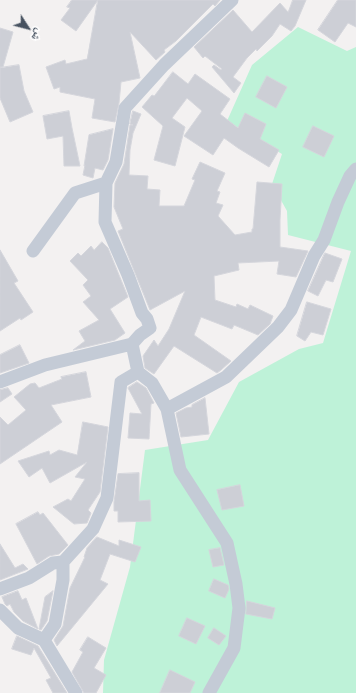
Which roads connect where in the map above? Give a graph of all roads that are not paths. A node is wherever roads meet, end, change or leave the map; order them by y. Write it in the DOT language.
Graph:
graph roads {
  1 [pos="232,0"];
  2 [pos="356,169"];
  3 [pos="106,183"];
  4 [pos="33,251"];
  5 [pos="132,344"];
  6 [pos="138,372"];
  7 [pos="0,382"];
  8 [pos="167,409"];
  9 [pos="63,562"];
  10 [pos="0,589"];
  11 [pos="0,610"];
  12 [pos="44,640"];
  13 [pos="76,693"];
  14 [pos="209,693"];
  1 -- 3 [label="street"];
  2 -- 8 [label="street"];
  3 -- 4 [label="street"];
  3 -- 5 [label="street"];
  5 -- 6 [label="street"];
  5 -- 7 [label="street"];
  6 -- 8 [label="street"];
  6 -- 9 [label="street"];
  8 -- 14 [label="street"];
  9 -- 10 [label="street"];
  9 -- 12 [label="street"];
  11 -- 12 [label="street"];
  12 -- 13 [label="street"];
}
